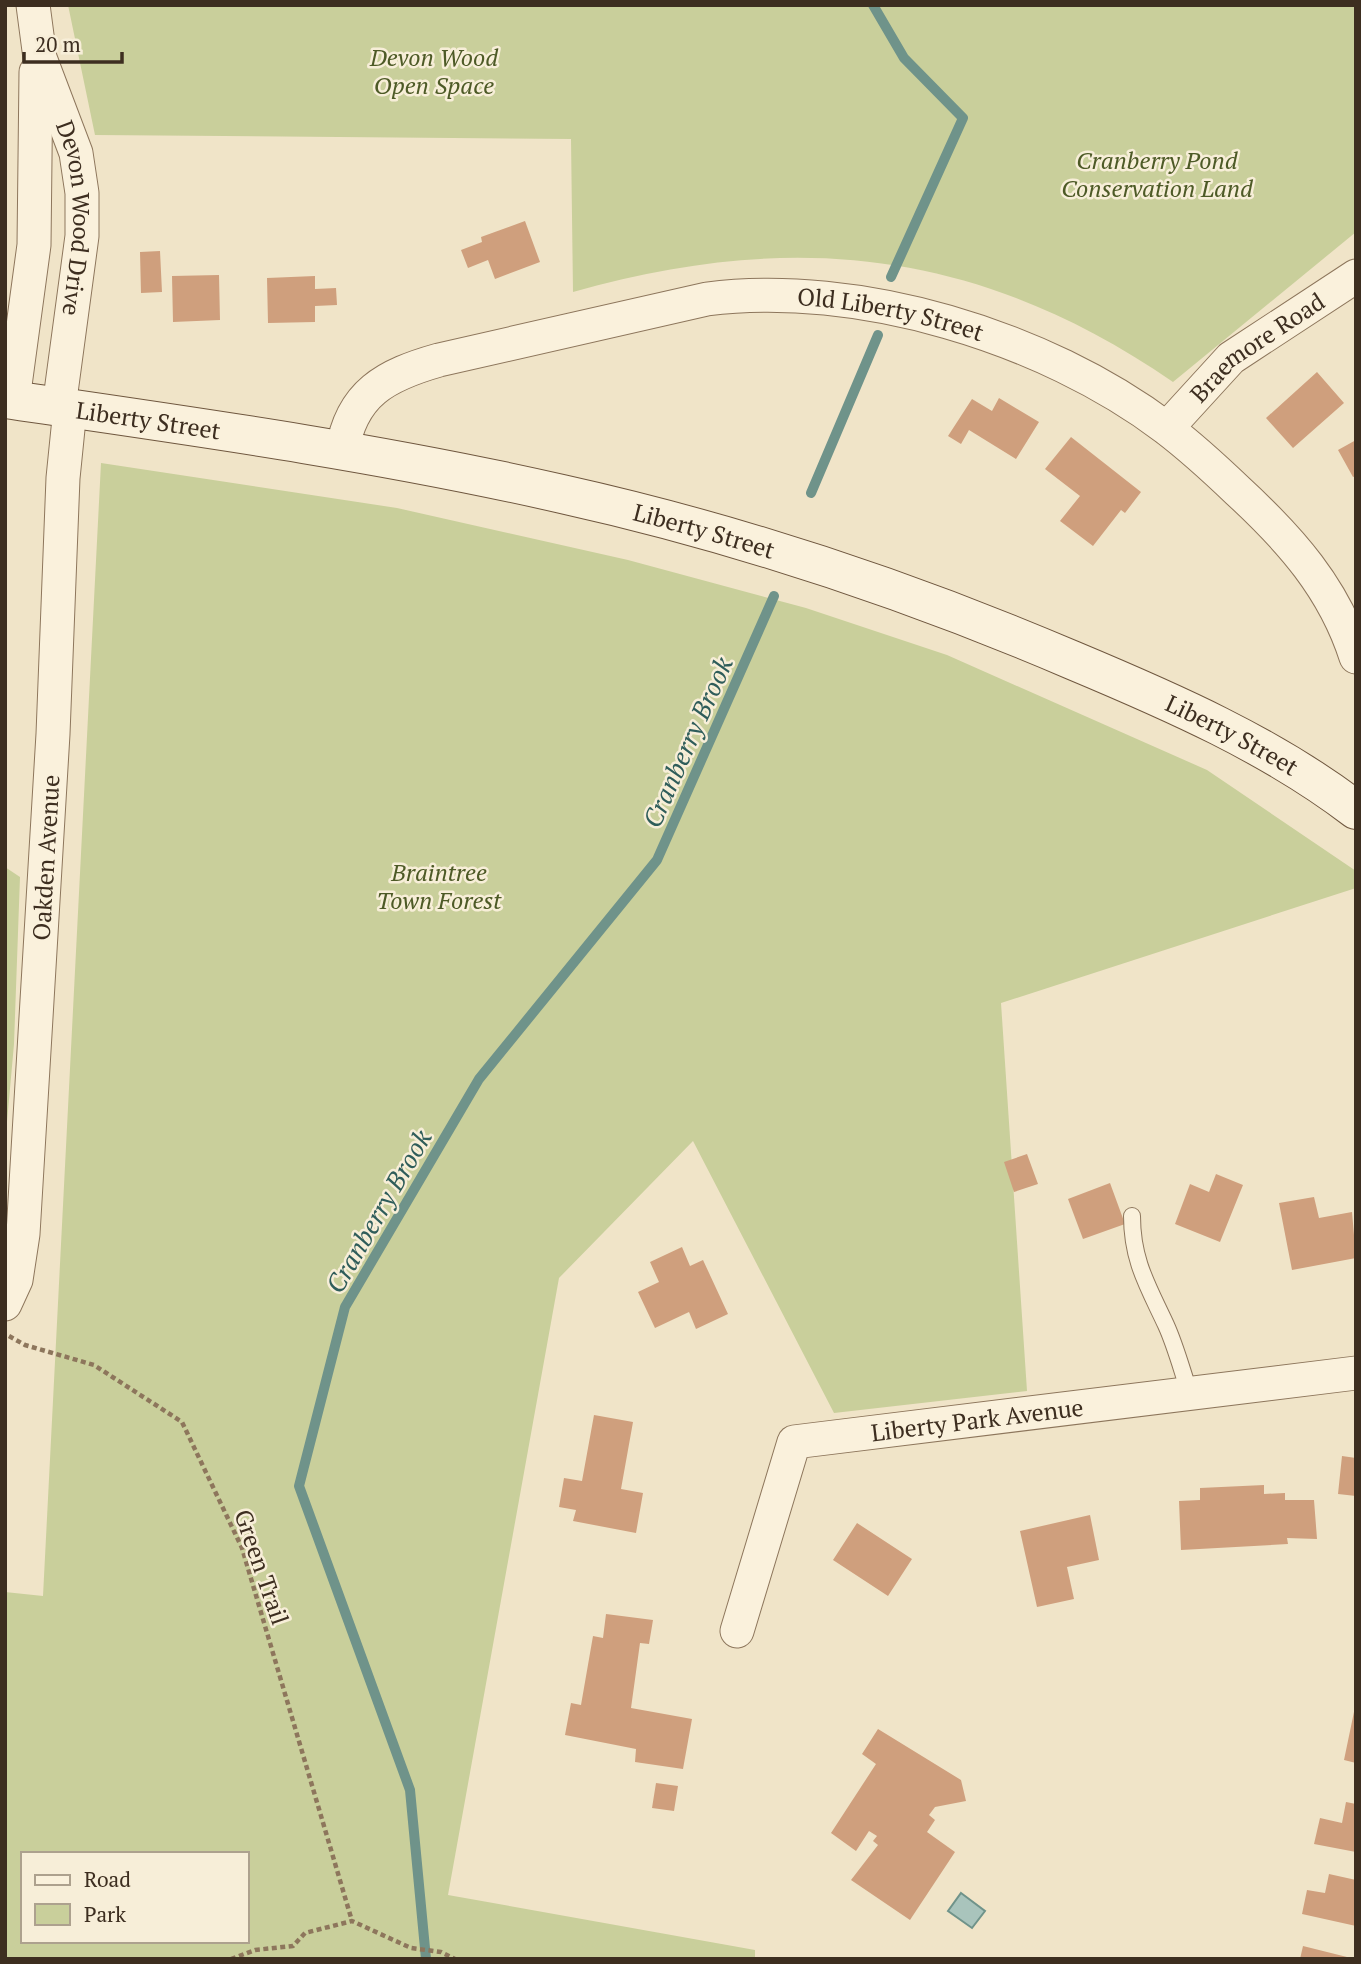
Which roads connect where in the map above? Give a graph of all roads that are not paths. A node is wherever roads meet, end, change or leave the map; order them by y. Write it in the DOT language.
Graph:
graph roads {
  1 [pos="35,20"];
  2 [pos="32,270"];
  3 [pos="1356,276"];
  4 [pos="77,277"];
  5 [pos="9,399"];
  6 [pos="65,408"];
  7 [pos="1167,428"];
  8 [pos="342,452"];
  9 [pos="1356,657"];
  10 [pos="1354,805"];
  11 [pos="1132,1216"];
  12 [pos="5,1304"];
  13 [pos="1356,1373"];
  14 [pos="1190,1394"];
  15 [pos="737,1631"];
  1 -- 2 [label="street, Devon Wood Drive"];
  1 -- 4 [label="street, Devon Wood Drive"];
  2 -- 4 [label="street"];
  2 -- 5 [label="street, Devon Wood Drive"];
  3 -- 7 [label="street, Braemore Road"];
  4 -- 6 [label="street, Devon Wood Drive"];
  5 -- 6 [label="main road, Liberty Street"];
  6 -- 8 [label="main road, Liberty Street"];
  6 -- 12 [label="street, Oakden Avenue"];
  7 -- 8 [label="street, Old Liberty Street"];
  7 -- 9 [label="street, Old Liberty Street"];
  8 -- 10 [label="main road, Liberty Street"];
  11 -- 14 [label="lane"];
  13 -- 14 [label="street, Liberty Park Avenue"];
  14 -- 15 [label="street, Liberty Park Avenue"];
}
